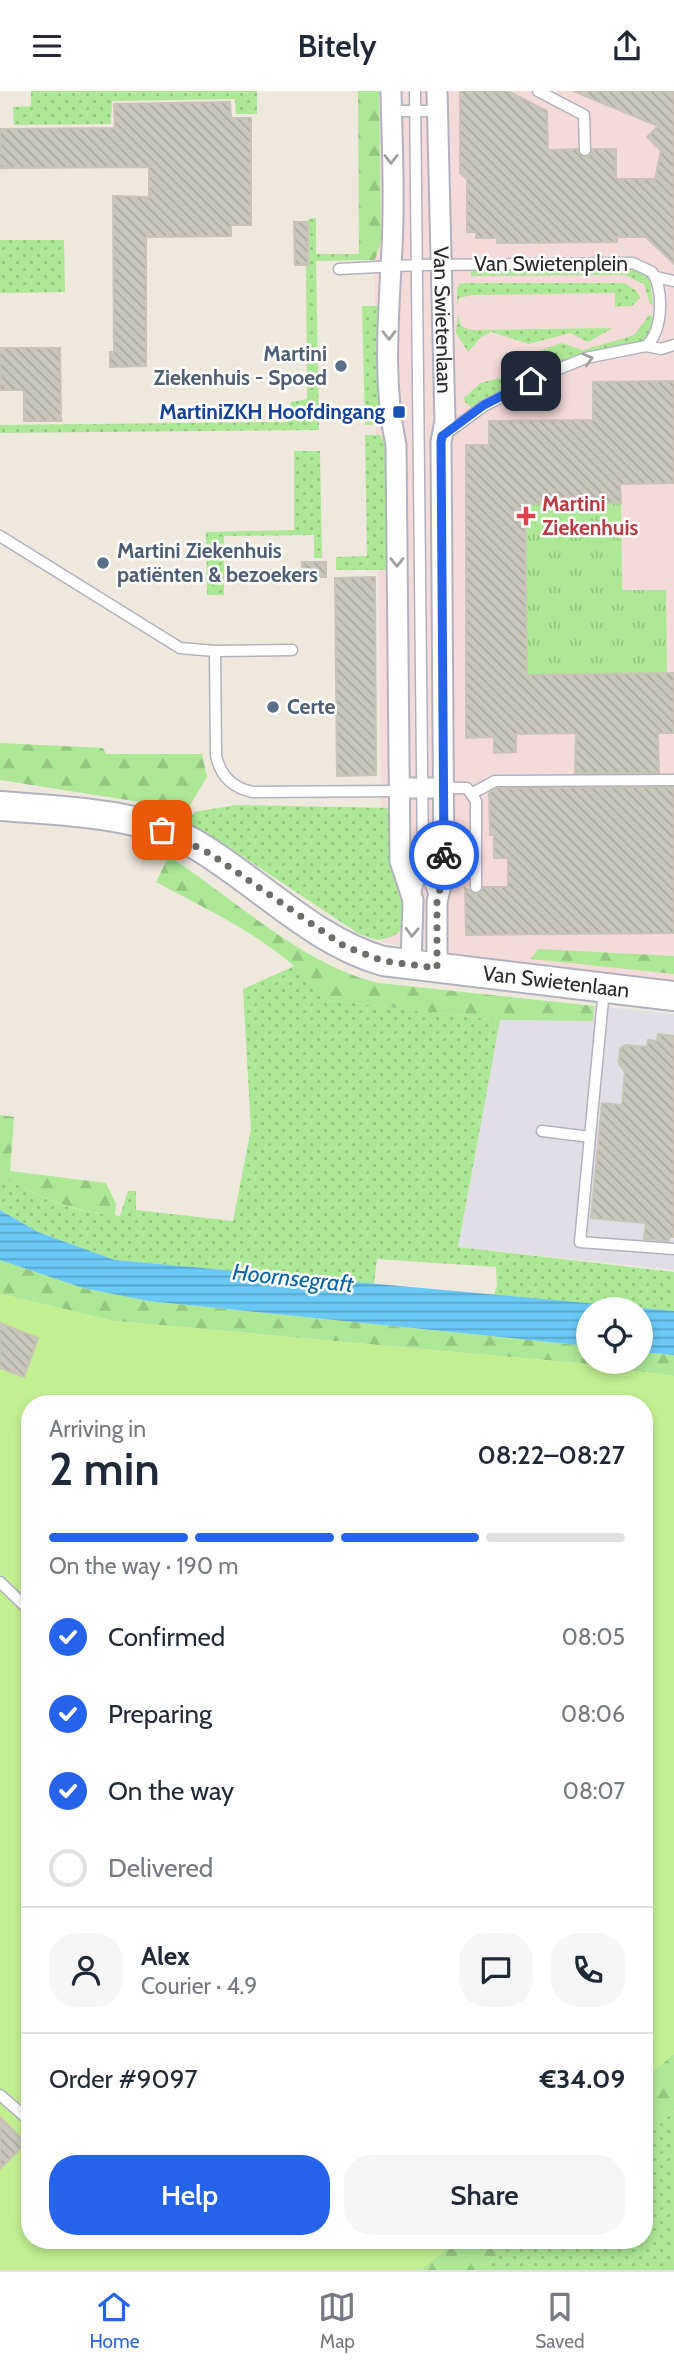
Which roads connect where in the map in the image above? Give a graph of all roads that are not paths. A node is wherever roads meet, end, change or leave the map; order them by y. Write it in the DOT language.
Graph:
graph roads {
  1 [pos="391,91"];
  2 [pos="415,91"];
  3 [pos="538,91"];
  4 [pos="437,101"];
  5 [pos="391,111"];
  6 [pos="415,111"];
  7 [pos="585,150"];
  8 [pos="416,265"];
  9 [pos="441,265"];
  10 [pos="389,267"];
  11 [pos="339,269"];
  12 [pos="656,277"];
  13 [pos="674,281"];
  14 [pos="674,345"];
  15 [pos="646,346"];
  16 [pos="442,436"];
  17 [pos="0,536"];
  18 [pos="292,650"];
  19 [pos="215,651"];
  20 [pos="674,780"];
  21 [pos="422,788"];
  22 [pos="443,788"];
  23 [pos="399,790"];
  24 [pos="473,793"];
  25 [pos="0,806"];
  26 [pos="58,811"];
  27 [pos="0,818"];
  28 [pos="423,864"];
  29 [pos="476,887"];
  30 [pos="413,900"];
  31 [pos="437,902"];
  32 [pos="424,966"];
  33 [pos="604,988"];
  34 [pos="674,996"];
  35 [pos="542,1131"];
  36 [pos="590,1137"];
  37 [pos="674,1249"];
  38 [pos="0,1582"];
  39 [pos="21,1602"];
  40 [pos="0,2095"];
  41 [pos="21,2113"];
  1 -- 5 [label="street"];
  2 -- 6 [label="lane, Van Swietenlaan"];
  3 -- 7 [label="lane"];
  4 -- 6 [label="lane"];
  4 -- 9 [label="street, Van Swietenlaan"];
  5 -- 6 [label="lane"];
  5 -- 10 [label="street, one-way"];
  6 -- 8 [label="lane, Van Swietenlaan"];
  8 -- 9 [label="lane, Van Swietenplein"];
  8 -- 10 [label="lane, Van Swietenplein"];
  8 -- 21 [label="lane, Van Swietenlaan"];
  9 -- 12 [label="lane, Van Swietenplein"];
  9 -- 16 [label="street, Van Swietenlaan"];
  10 -- 11 [label="lane, Van Swietenplein"];
  10 -- 23 [label="street, one-way"];
  12 -- 13 [label="lane, Van Swietenplein"];
  12 -- 15 [label="lane, Van Swietenplein"];
  14 -- 15 [label="lane"];
  16 -- 15 [label="lane, one-way"];
  16 -- 22 [label="street, Van Swietenlaan"];
  17 -- 19 [label="lane"];
  18 -- 19 [label="lane"];
  19 -- 23 [label="lane"];
  20 -- 24 [label="lane"];
  21 -- 22 [label="street"];
  21 -- 23 [label="street"];
  21 -- 28 [label="lane, Van Swietenlaan"];
  22 -- 24 [label="lane"];
  22 -- 31 [label="street, Van Swietenlaan"];
  23 -- 30 [label="street"];
  24 -- 29 [label="lane"];
  25 -- 26 [label="street, Van Swietenlaan"];
  26 -- 27 [label="street"];
  26 -- 32 [label="street, Van Swietenlaan"];
  28 -- 30 [label="lane"];
  28 -- 31 [label="lane"];
  30 -- 32 [label="street, one-way"];
  31 -- 32 [label="street, Van Swietenlaan"];
  32 -- 33 [label="street, Van Swietenlaan"];
  33 -- 34 [label="street, Van Swietenlaan"];
  33 -- 36 [label="lane"];
  35 -- 36 [label="lane"];
  36 -- 37 [label="lane"];
  38 -- 39 [label="lane"];
  40 -- 41 [label="lane"];
}
